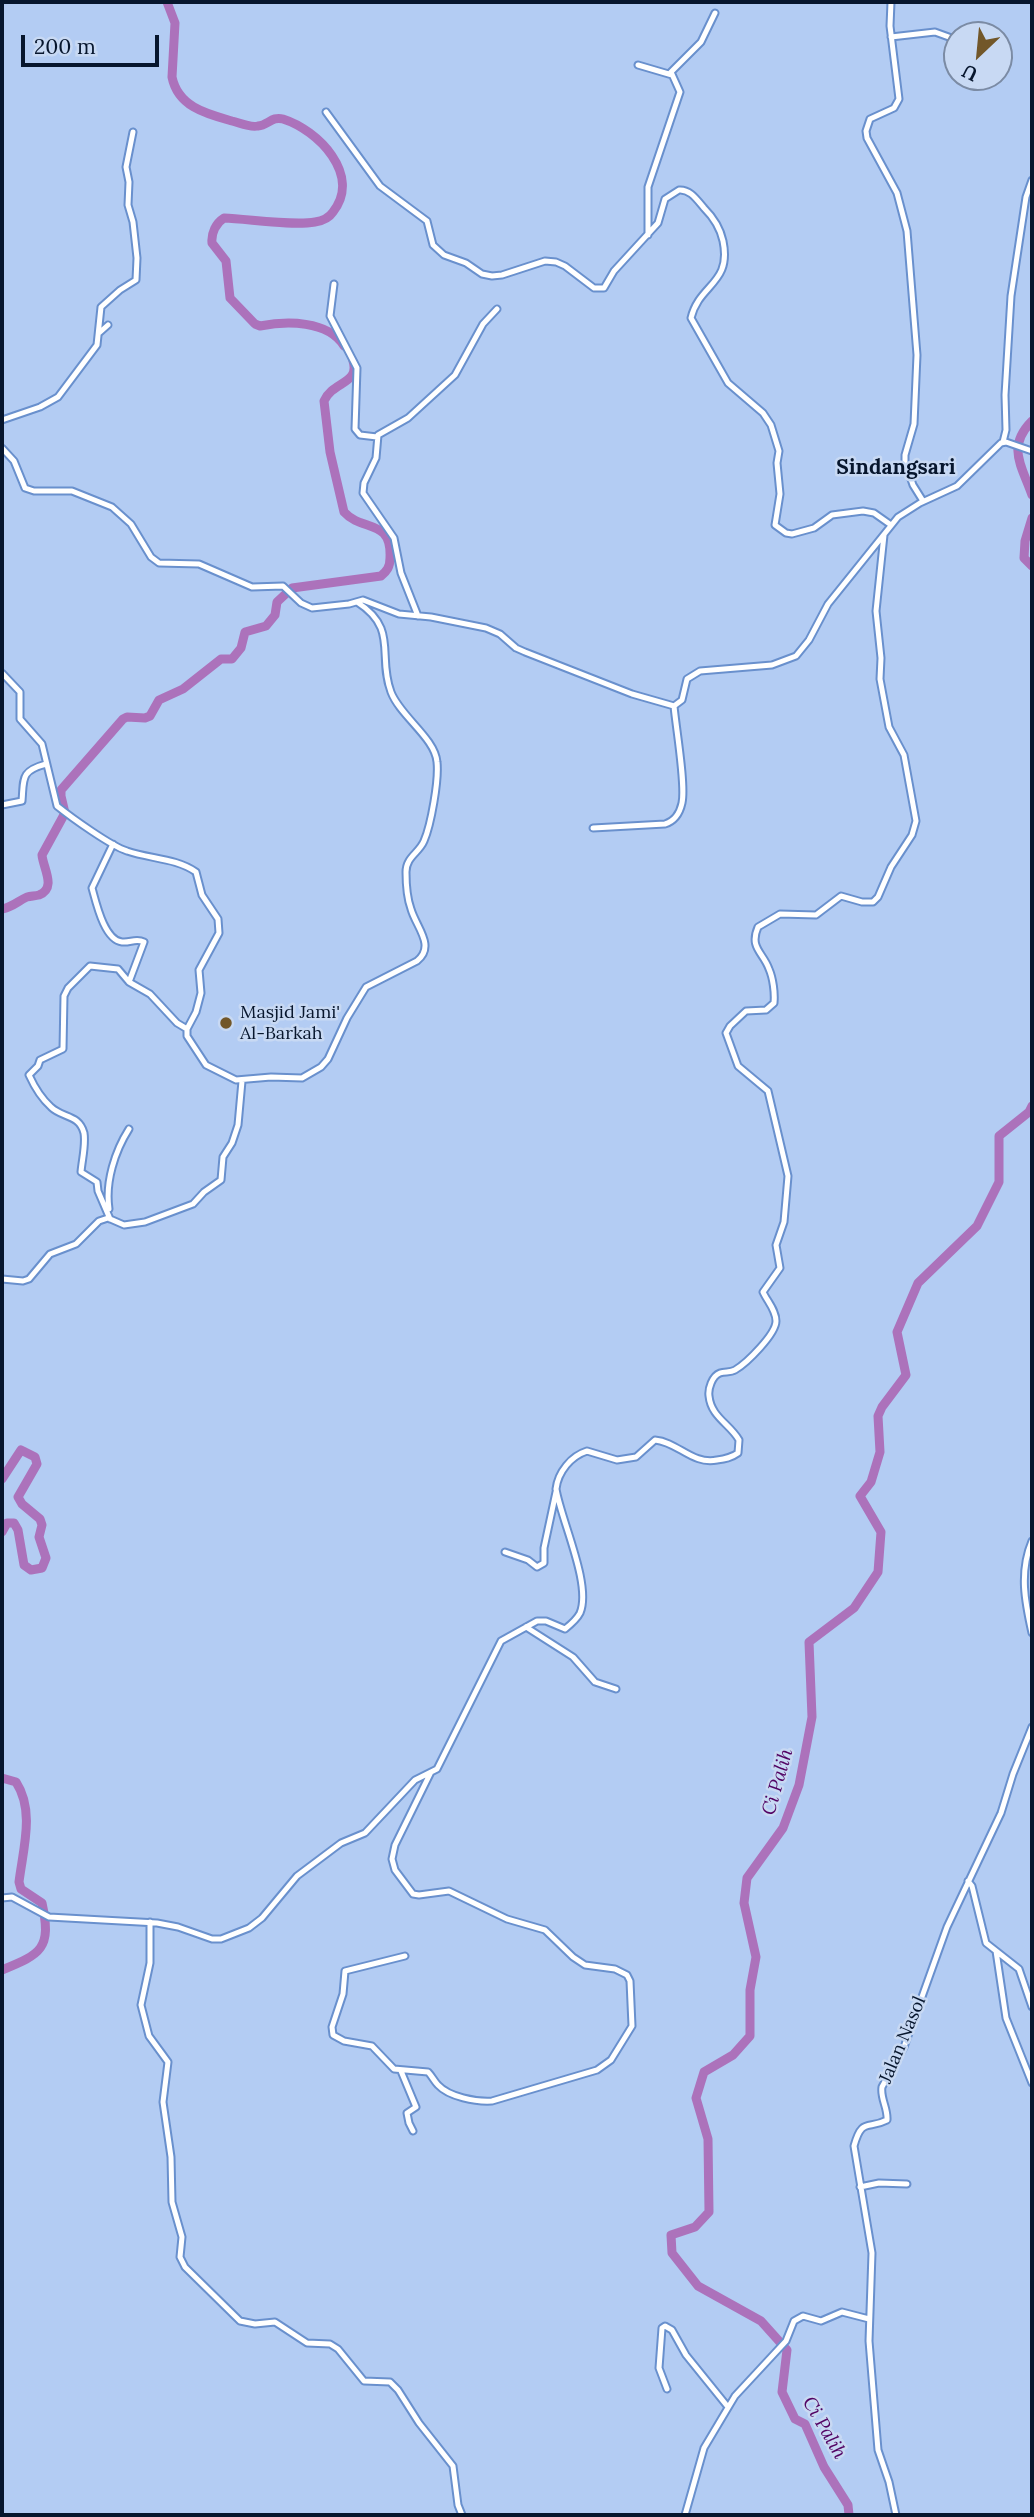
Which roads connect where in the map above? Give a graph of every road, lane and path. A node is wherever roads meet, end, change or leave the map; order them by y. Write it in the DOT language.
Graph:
graph roads {
  1 [pos="891,2"];
  2 [pos="715,13"];
  3 [pos="943,35"];
  4 [pos="891,37"];
  5 [pos="638,65"];
  6 [pos="672,75"];
  7 [pos="326,112"];
  8 [pos="133,132"];
  9 [pos="1032,180"];
  10 [pos="648,235"];
  11 [pos="334,284"];
  12 [pos="497,309"];
  13 [pos="108,325"];
  14 [pos="99,333"];
  15 [pos="2,419"];
  16 [pos="377,437"];
  17 [pos="1005,442"];
  18 [pos="2,448"];
  19 [pos="1032,451"];
  20 [pos="923,501"];
  21 [pos="891,524"];
  22 [pos="884,535"];
  23 [pos="357,602"];
  24 [pos="418,616"];
  25 [pos="2,673"];
  26 [pos="674,706"];
  27 [pos="46,764"];
  28 [pos="2,805"];
  29 [pos="593,828"];
  30 [pos="113,844"];
  31 [pos="129,982"];
  32 [pos="187,1029"];
  33 [pos="242,1081"];
  34 [pos="129,1129"];
  35 [pos="110,1219"];
  36 [pos="2,1279"];
  37 [pos="556,1492"];
  38 [pos="1032,1541"];
  39 [pos="505,1552"];
  40 [pos="526,1627"];
  41 [pos="1032,1633"];
  42 [pos="616,1689"];
  43 [pos="1032,1727"];
  44 [pos="431,1772"];
  45 [pos="968,1881"];
  46 [pos="2,1898"];
  47 [pos="150,1922"];
  48 [pos="996,1951"];
  49 [pos="405,1956"];
  50 [pos="1032,2007"];
  51 [pos="401,2071"];
  52 [pos="1032,2083"];
  53 [pos="413,2131"];
  54 [pos="907,2183"];
  55 [pos="860,2186"];
  56 [pos="869,2319"];
  57 [pos="667,2389"];
  58 [pos="729,2407"];
  59 [pos="462,2515"];
  60 [pos="685,2515"];
  61 [pos="896,2515"];
  1 -- 4 [label="street"];
  2 -- 6 [label="street"];
  3 -- 4 [label="street"];
  4 -- 20 [label="street"];
  5 -- 6 [label="street"];
  6 -- 10 [label="street"];
  7 -- 10 [label="street"];
  8 -- 14 [label="street"];
  9 -- 17 [label="street"];
  10 -- 21 [label="street"];
  11 -- 16 [label="street"];
  12 -- 16 [label="street"];
  13 -- 14 [label="street"];
  14 -- 15 [label="street"];
  16 -- 24 [label="street"];
  17 -- 19 [label="street"];
  17 -- 20 [label="street"];
  18 -- 23 [label="street"];
  20 -- 21 [label="street"];
  21 -- 22 [label="street"];
  22 -- 26 [label="street"];
  22 -- 37 [label="street"];
  23 -- 24 [label="street"];
  23 -- 33 [label="street"];
  24 -- 26 [label="street"];
  25 -- 27 [label="street"];
  26 -- 29 [label="street"];
  27 -- 28 [label="street"];
  27 -- 30 [label="street"];
  30 -- 31 [label="street"];
  30 -- 32 [label="street"];
  31 -- 32 [label="street"];
  31 -- 35 [label="street"];
  32 -- 33 [label="street"];
  33 -- 35 [label="street"];
  34 -- 35 [label="street"];
  35 -- 36 [label="street"];
  37 -- 39 [label="street"];
  37 -- 40 [label="street"];
  38 -- 41 [label="street"];
  40 -- 42 [label="street"];
  40 -- 44 [label="street"];
  43 -- 45 [label="street, Jalan Nasol"];
  44 -- 47 [label="street"];
  44 -- 51 [label="street"];
  45 -- 48 [label="street"];
  45 -- 55 [label="street, Jalan Nasol"];
  46 -- 47 [label="street"];
  47 -- 59 [label="street"];
  48 -- 50 [label="street"];
  48 -- 52 [label="street"];
  49 -- 51 [label="street"];
  51 -- 53 [label="street"];
  54 -- 55 [label="street"];
  55 -- 56 [label="street, Jalan Nasol"];
  56 -- 58 [label="street"];
  56 -- 61 [label="street, Jalan Nasol"];
  57 -- 58 [label="street"];
  58 -- 60 [label="street"];
}
